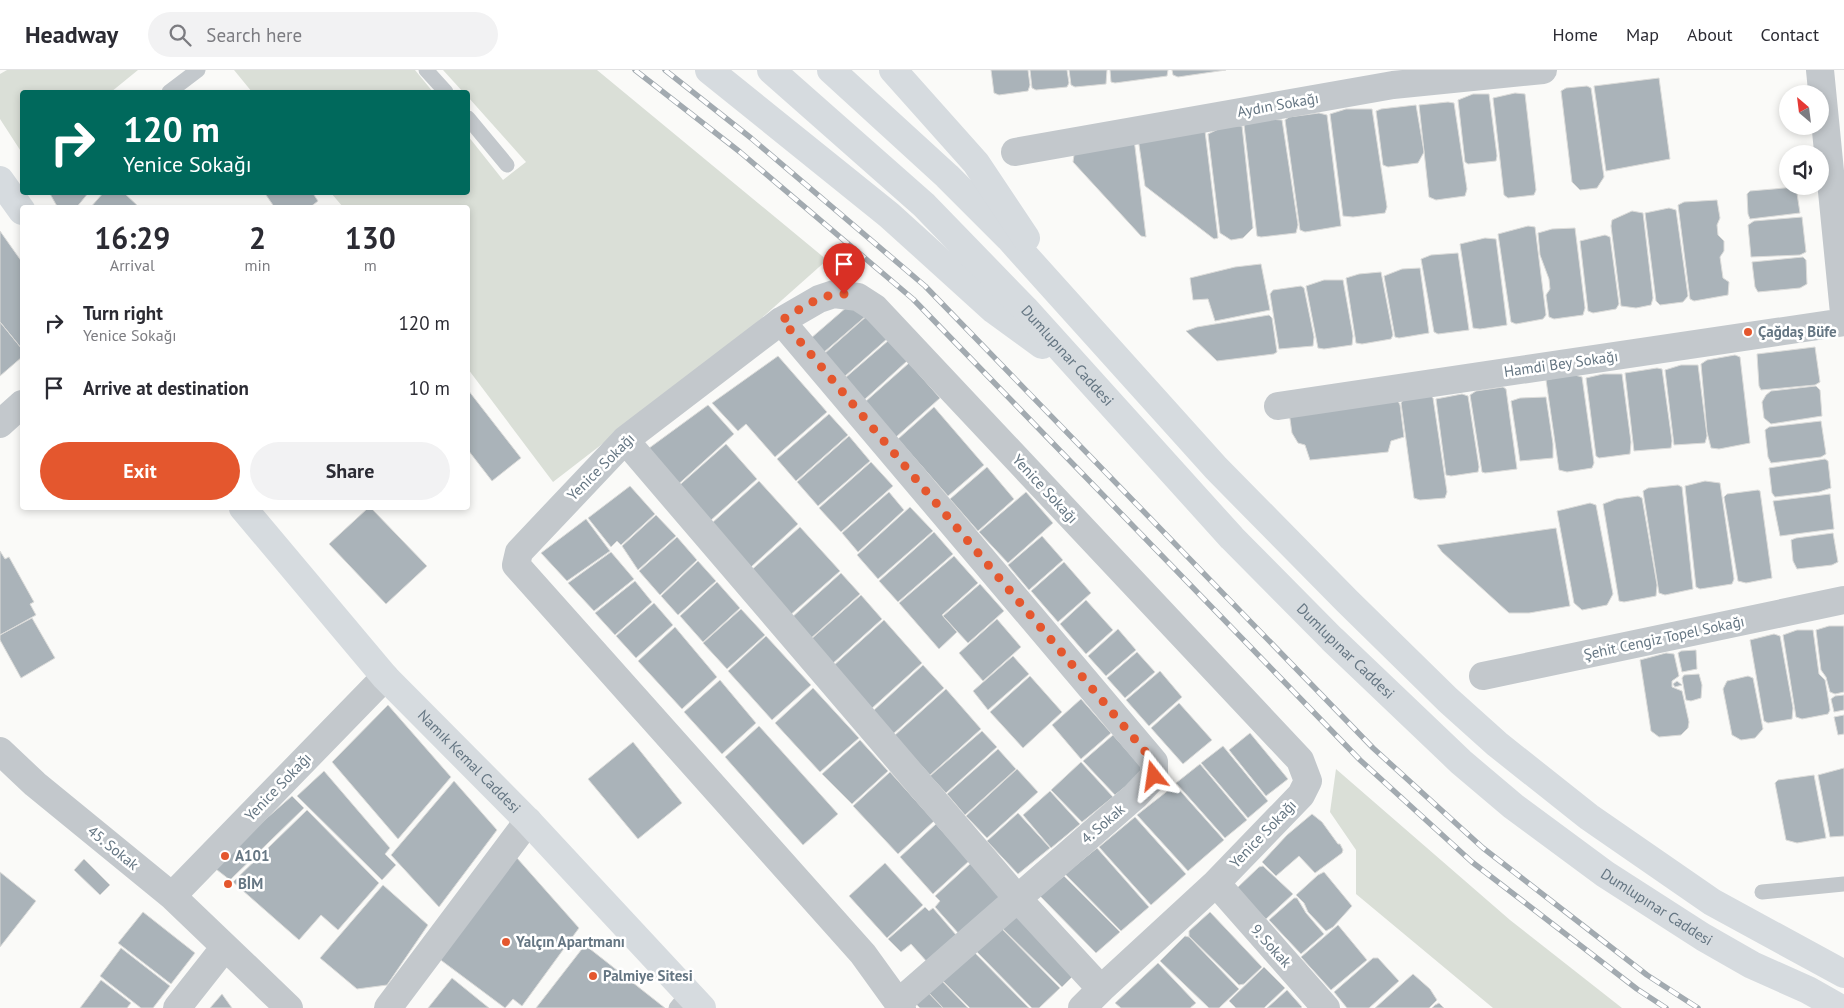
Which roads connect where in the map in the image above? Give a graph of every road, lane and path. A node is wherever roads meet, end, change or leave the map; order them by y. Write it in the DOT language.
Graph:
graph roads {
  1 [pos="198,70"];
  2 [pos="426,70"];
  3 [pos="709,70"];
  4 [pos="770,70"];
  5 [pos="831,70"];
  6 [pos="893,70"];
  7 [pos="1543,70"];
  8 [pos="1820,70"];
  9 [pos="1393,78"];
  10 [pos="171,90"];
  11 [pos="444,90"];
  12 [pos="470,120"];
  13 [pos="1015,152"];
  14 [pos="507,165"];
  15 [pos="0,180"];
  16 [pos="20,208"];
  17 [pos="1844,313"];
  18 [pos="1080,318"];
  19 [pos="782,320"];
  20 [pos="1844,322"];
  21 [pos="1078,370"];
  22 [pos="20,406"];
  23 [pos="1278,406"];
  24 [pos="0,424"];
  25 [pos="626,440"];
  26 [pos="245,510"];
  27 [pos="1844,600"];
  28 [pos="1483,676"];
  29 [pos="385,677"];
  30 [pos="0,751"];
  31 [pos="528,822"];
  32 [pos="1216,883"];
  33 [pos="1844,884"];
  34 [pos="1762,892"];
  35 [pos="172,896"];
  36 [pos="1018,899"];
  37 [pos="226,947"];
  38 [pos="1844,974"];
  39 [pos="1100,989"];
  40 [pos="689,1003"];
  41 [pos="900,1006"];
  42 [pos="178,1008"];
  43 [pos="289,1008"];
  44 [pos="388,1008"];
  45 [pos="1082,1008"];
  46 [pos="1326,1008"];
  47 [pos="1840,1008"];
  1 -- 10 [label="lane"];
  2 -- 11 [label="lane"];
  3 -- 21 [label="main road"];
  4 -- 21 [label="main road, Dumlupınar Caddesi"];
  5 -- 18 [label="main road"];
  6 -- 18 [label="main road"];
  7 -- 9 [label="street, Aydın Sokağı"];
  8 -- 17 [label="street"];
  9 -- 13 [label="street, Aydın Sokağı"];
  12 -- 14 [label="lane"];
  15 -- 16 [label="main road"];
  18 -- 38 [label="main road"];
  19 -- 25 [label="street, Yenice Sokağı"];
  19 -- 32 [label="street, Yenice Sokağı"];
  19 -- 36 [label="street, 4. Sokak"];
  20 -- 23 [label="street, Hamdi Bey Sokağı"];
  21 -- 47 [label="main road, Dumlupınar Caddesi"];
  22 -- 24 [label="street"];
  25 -- 36 [label="street"];
  25 -- 41 [label="street, Yenice Sokağı"];
  26 -- 29 [label="main road, Namık Kemal Caddesi"];
  27 -- 28 [label="street, Şehit Cengiz Topel Sokağı"];
  29 -- 31 [label="main road, Namık Kemal Caddesi"];
  29 -- 35 [label="street, Yenice Sokağı"];
  30 -- 35 [label="street, 45. Sokak"];
  31 -- 40 [label="main road, Namık Kemal Caddesi"];
  31 -- 44 [label="street"];
  32 -- 39 [label="street, Yenice Sokağı"];
  32 -- 46 [label="street, 9. Sokak"];
  33 -- 34 [label="lane"];
  35 -- 37 [label="street, 45. Sokak"];
  36 -- 39 [label="street"];
  36 -- 41 [label="street, 4. Sokak"];
  37 -- 42 [label="street"];
  37 -- 43 [label="street, 45. Sokak"];
  39 -- 45 [label="street, Yenice Sokağı"];
}
